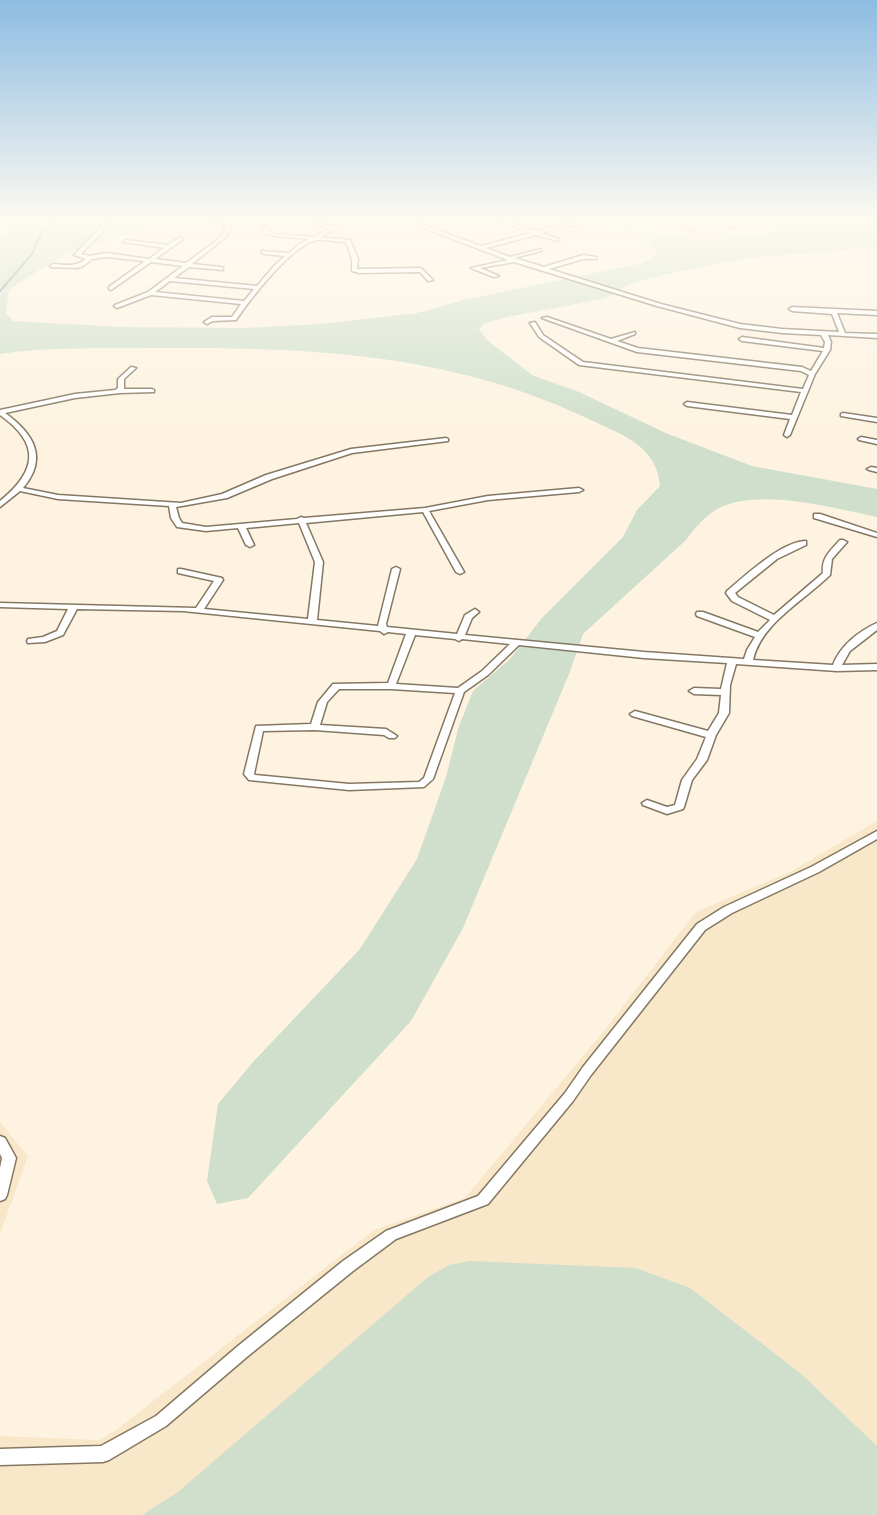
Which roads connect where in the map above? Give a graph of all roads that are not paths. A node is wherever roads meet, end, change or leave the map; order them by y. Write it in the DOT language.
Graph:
graph roads {
  1 [pos="255,292"];
  2 [pos="619,292"];
  3 [pos="150,293"];
  4 [pos="245,303"];
  5 [pos="117,306"];
  6 [pos="792,309"];
  7 [pos="830,311"];
  8 [pos="877,313"];
  9 [pos="545,318"];
  10 [pos="207,322"];
  11 [pos="533,323"];
  12 [pos="823,332"];
  13 [pos="633,333"];
  14 [pos="842,333"];
  15 [pos="877,336"];
  16 [pos="743,339"];
  17 [pos="609,341"];
  18 [pos="592,345"];
  19 [pos="827,351"];
  20 [pos="133,368"];
  21 [pos="811,373"];
  22 [pos="121,391"];
  23 [pos="152,391"];
  24 [pos="806,391"];
  25 [pos="687,404"];
  26 [pos="0,412"];
  27 [pos="843,415"];
  28 [pos="794,417"];
  29 [pos="877,420"];
  30 [pos="787,435"];
  31 [pos="861,439"];
  32 [pos="446,440"];
  33 [pos="877,442"];
  34 [pos="19,489"];
  35 [pos="579,490"];
  36 [pos="0,505"];
  37 [pos="172,505"];
  38 [pos="425,510"];
  39 [pos="817,516"];
  40 [pos="300,519"];
  41 [pos="242,526"];
  42 [pos="877,535"];
  43 [pos="843,542"];
  44 [pos="803,543"];
  45 [pos="250,545"];
  46 [pos="396,569"];
  47 [pos="181,571"];
  48 [pos="460,572"];
  49 [pos="0,605"];
  50 [pos="74,606"];
  51 [pos="198,611"];
  52 [pos="475,612"];
  53 [pos="700,614"];
  54 [pos="775,619"];
  55 [pos="312,623"];
  56 [pos="877,626"];
  57 [pos="384,631"];
  58 [pos="867,633"];
  59 [pos="411,634"];
  60 [pos="761,636"];
  61 [pos="877,636"];
  62 [pos="459,638"];
  63 [pos="31,641"];
  64 [pos="516,643"];
  65 [pos="732,661"];
  66 [pos="748,662"];
  67 [pos="877,667"];
  68 [pos="836,668"];
  69 [pos="391,686"];
  70 [pos="460,691"];
  71 [pos="694,691"];
  72 [pos="726,692"];
  73 [pos="635,714"];
  74 [pos="315,727"];
  75 [pos="710,735"];
  76 [pos="392,736"];
  77 [pos="647,803"];
  78 [pos="877,834"];
  79 [pos="0,1142"];
  80 [pos="0,1195"];
  81 [pos="0,1457"];
  1 -- 4 [label="street"];
  2 -- 12 [label="street"];
  3 -- 4 [label="street"];
  3 -- 5 [label="street"];
  4 -- 10 [label="street"];
  6 -- 7 [label="street"];
  7 -- 8 [label="street"];
  7 -- 14 [label="street"];
  9 -- 17 [label="street"];
  11 -- 24 [label="street"];
  12 -- 14 [label="street"];
  12 -- 19 [label="street"];
  13 -- 17 [label="street"];
  14 -- 15 [label="street"];
  16 -- 19 [label="street"];
  17 -- 18 [label="street"];
  17 -- 21 [label="street"];
  19 -- 21 [label="street"];
  20 -- 22 [label="street"];
  21 -- 24 [label="street"];
  22 -- 23 [label="street"];
  22 -- 26 [label="street"];
  24 -- 28 [label="street"];
  25 -- 28 [label="street"];
  26 -- 34 [label="street"];
  27 -- 29 [label="street"];
  28 -- 30 [label="street"];
  31 -- 33 [label="street"];
  32 -- 37 [label="street"];
  34 -- 36 [label="street"];
  34 -- 37 [label="street"];
  35 -- 38 [label="street"];
  37 -- 41 [label="street"];
  38 -- 40 [label="street"];
  38 -- 48 [label="street"];
  39 -- 42 [label="street"];
  40 -- 41 [label="street"];
  40 -- 55 [label="street"];
  41 -- 45 [label="street"];
  43 -- 54 [label="street"];
  44 -- 54 [label="street"];
  46 -- 57 [label="street"];
  47 -- 51 [label="street"];
  49 -- 50 [label="street"];
  50 -- 51 [label="street"];
  50 -- 63 [label="street"];
  51 -- 55 [label="street"];
  52 -- 62 [label="street"];
  53 -- 60 [label="street"];
  54 -- 60 [label="street"];
  55 -- 57 [label="street"];
  56 -- 58 [label="street"];
  57 -- 59 [label="street"];
  58 -- 61 [label="street"];
  58 -- 68 [label="street"];
  59 -- 62 [label="street"];
  59 -- 69 [label="street"];
  60 -- 66 [label="street"];
  62 -- 64 [label="street"];
  64 -- 65 [label="street"];
  64 -- 70 [label="street"];
  65 -- 66 [label="street"];
  65 -- 72 [label="street"];
  66 -- 68 [label="street"];
  67 -- 68 [label="street"];
  69 -- 70 [label="street"];
  69 -- 74 [label="street"];
  70 -- 74 [label="street"];
  71 -- 72 [label="street"];
  72 -- 75 [label="street"];
  73 -- 75 [label="street"];
  74 -- 76 [label="street"];
  75 -- 77 [label="street"];
  78 -- 81 [label="street"];
  79 -- 80 [label="street"];
}
